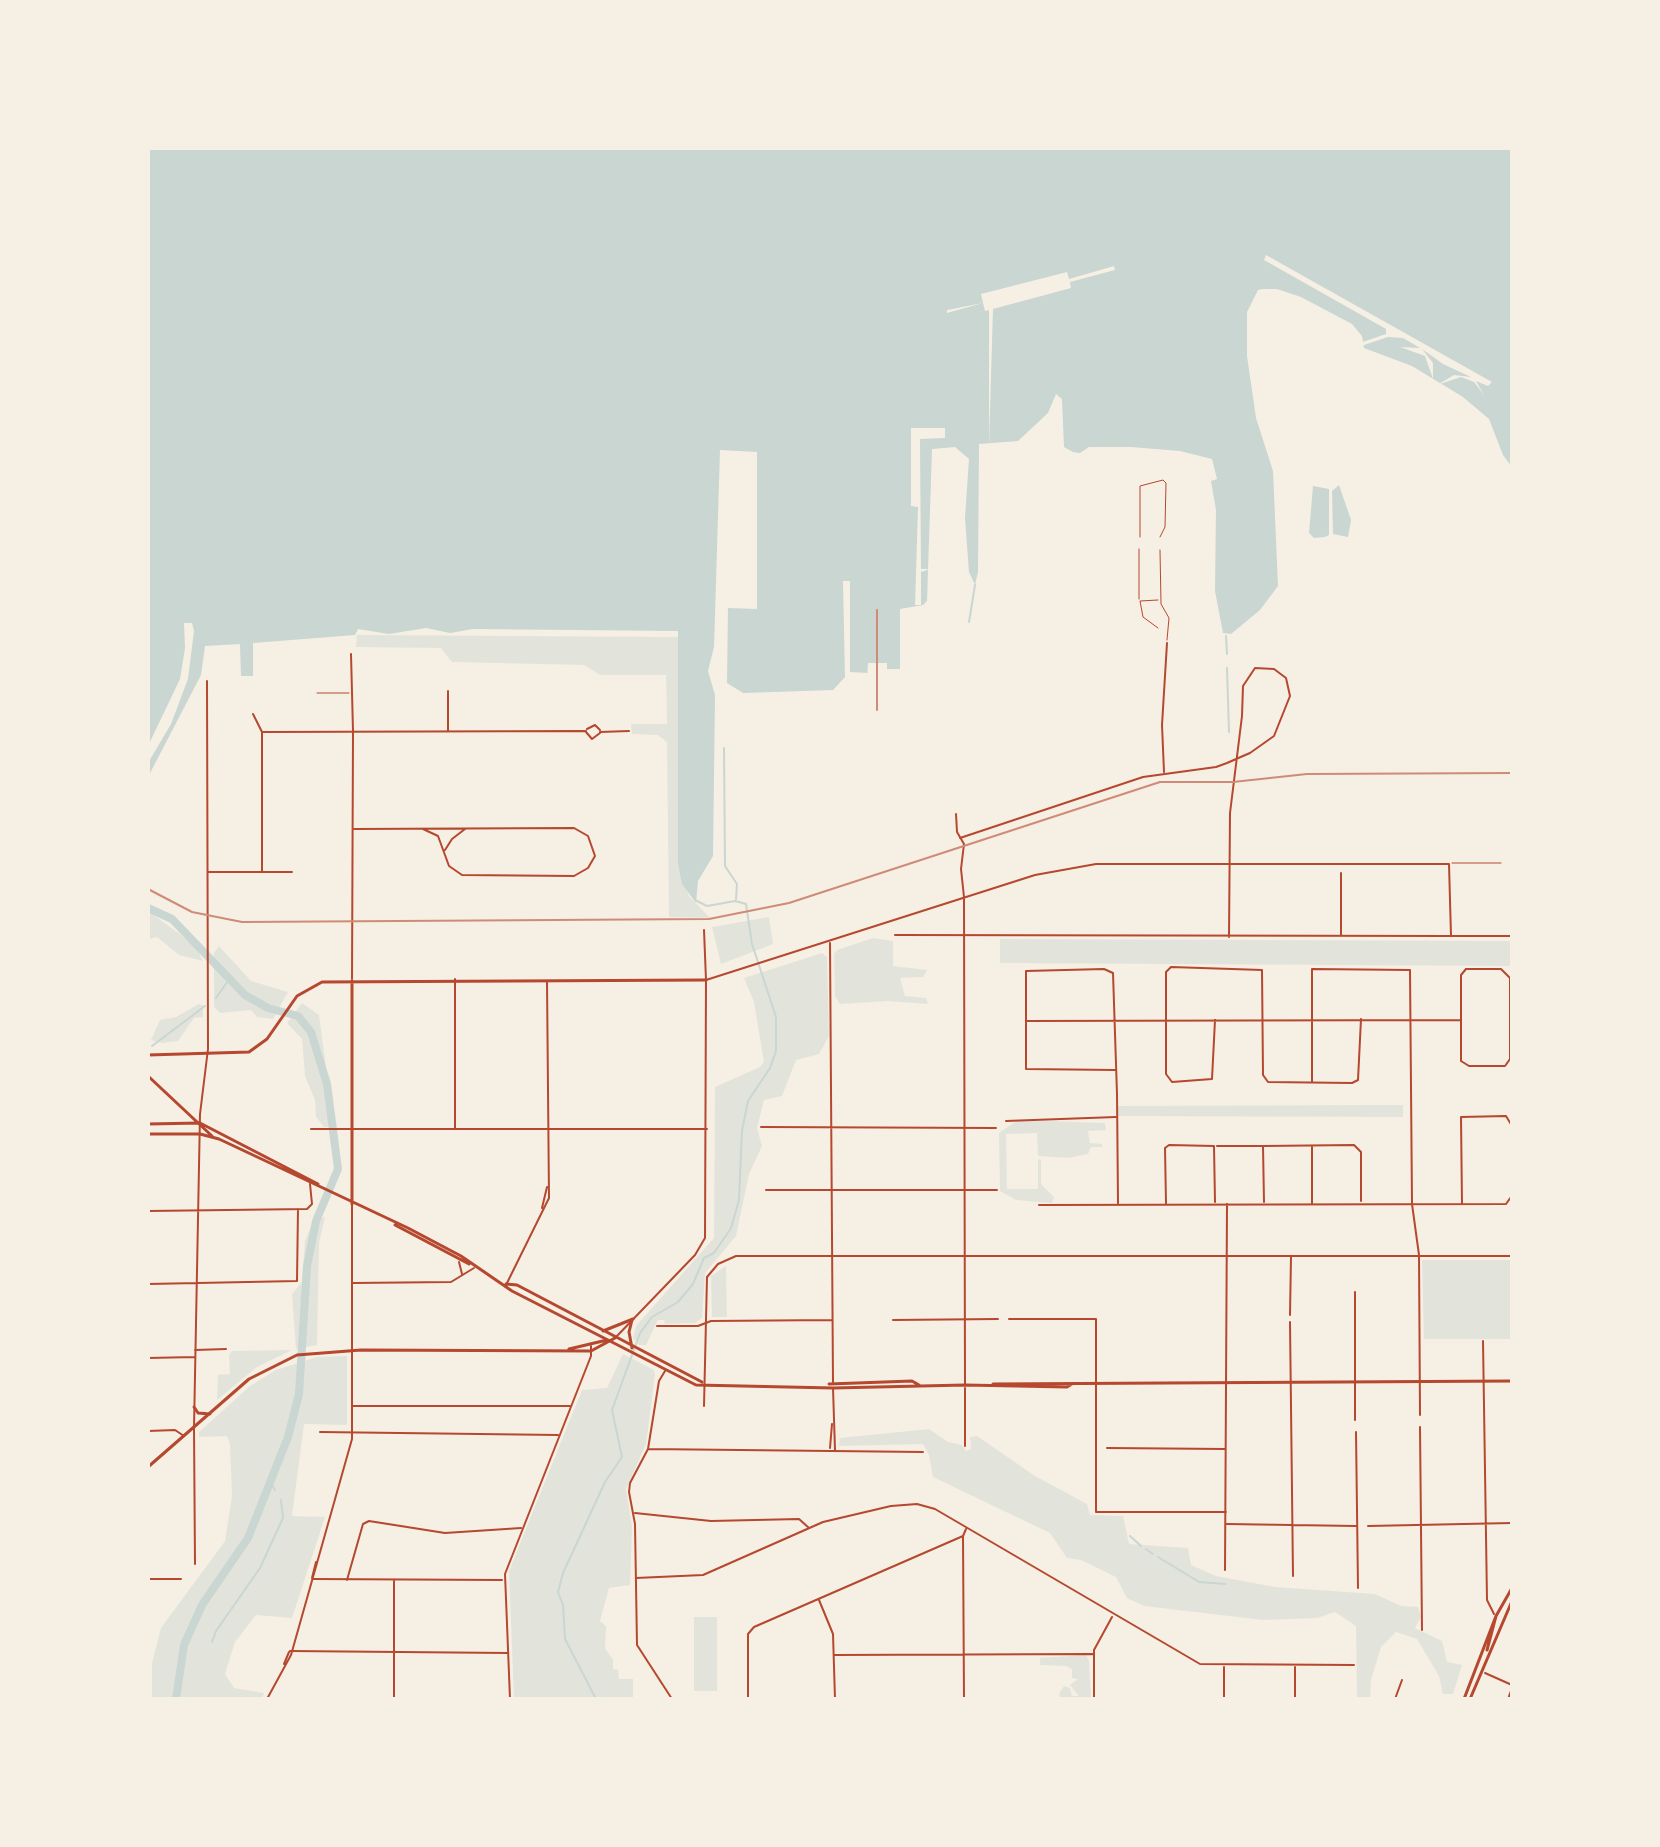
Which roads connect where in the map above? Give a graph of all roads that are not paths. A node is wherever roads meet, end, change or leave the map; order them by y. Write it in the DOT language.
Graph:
graph roads {
  1 [pos="1140,537"];
  2 [pos="1160,537"];
  3 [pos="1139,549"];
  4 [pos="1160,550"];
  5 [pos="1161,600"];
  6 [pos="1140,601"];
  7 [pos="1158,628"];
  8 [pos="1167,643"];
  9 [pos="351,654"];
  10 [pos="207,681"];
  11 [pos="448,691"];
  12 [pos="317,693"];
  13 [pos="352,693"];
  14 [pos="253,714"];
  15 [pos="586,731"];
  16 [pos="629,731"];
  17 [pos="262,732"];
  18 [pos="353,732"];
  19 [pos="448,732"];
  20 [pos="600,732"];
  21 [pos="1164,773"];
  22 [pos="956,814"];
  23 [pos="353,829"];
  24 [pos="423,829"];
  25 [pos="466,829"];
  26 [pos="960,838"];
  27 [pos="445,851"];
  28 [pos="1229,863"];
  29 [pos="1501,863"];
  30 [pos="1449,864"];
  31 [pos="208,872"];
  32 [pos="262,872"];
  33 [pos="292,872"];
  34 [pos="1341,873"];
  35 [pos="964,898"];
  36 [pos="704,930"];
  37 [pos="895,935"];
  38 [pos="965,935"];
  39 [pos="1341,936"];
  40 [pos="1451,936"];
  41 [pos="1512,936"];
  42 [pos="1229,937"];
  43 [pos="830,943"];
  44 [pos="455,979"];
  45 [pos="547,980"];
  46 [pos="706,980"];
  47 [pos="352,981"];
  48 [pos="1263,1019"];
  49 [pos="1312,1019"];
  50 [pos="1361,1019"];
  51 [pos="1114,1020"];
  52 [pos="1166,1020"];
  53 [pos="1215,1020"];
  54 [pos="1412,1020"];
  55 [pos="1461,1020"];
  56 [pos="1025,1021"];
  57 [pos="148,1055"];
  58 [pos="207,1055"];
  59 [pos="1115,1070"];
  60 [pos="148,1076"];
  61 [pos="1312,1082"];
  62 [pos="1118,1117"];
  63 [pos="1006,1121"];
  64 [pos="200,1123"];
  65 [pos="148,1124"];
  66 [pos="761,1127"];
  67 [pos="833,1127"];
  68 [pos="964,1128"];
  69 [pos="996,1128"];
  70 [pos="311,1129"];
  71 [pos="352,1129"];
  72 [pos="455,1129"];
  73 [pos="548,1129"];
  74 [pos="707,1129"];
  75 [pos="148,1134"];
  76 [pos="200,1134"];
  77 [pos="212,1136"];
  78 [pos="1312,1145"];
  79 [pos="1214,1146"];
  80 [pos="1263,1146"];
  81 [pos="310,1184"];
  82 [pos="321,1187"];
  83 [pos="766,1190"];
  84 [pos="833,1190"];
  85 [pos="997,1190"];
  86 [pos="964,1191"];
  87 [pos="1511,1197"];
  88 [pos="1264,1203"];
  89 [pos="1312,1203"];
  90 [pos="1361,1203"];
  91 [pos="352,1204"];
  92 [pos="1118,1204"];
  93 [pos="1166,1204"];
  94 [pos="1215,1204"];
  95 [pos="1227,1204"];
  96 [pos="1412,1204"];
  97 [pos="1462,1204"];
  98 [pos="1039,1205"];
  99 [pos="198,1209"];
  100 [pos="298,1209"];
  101 [pos="148,1211"];
  102 [pos="394,1224"];
  103 [pos="833,1255"];
  104 [pos="965,1255"];
  105 [pos="1227,1255"];
  106 [pos="1291,1255"];
  107 [pos="1419,1255"];
  108 [pos="1512,1256"];
  109 [pos="459,1262"];
  110 [pos="469,1264"];
  111 [pos="475,1268"];
  112 [pos="462,1275"];
  113 [pos="352,1282"];
  114 [pos="196,1283"];
  115 [pos="148,1284"];
  116 [pos="506,1284"];
  117 [pos="1355,1292"];
  118 [pos="1290,1315"];
  119 [pos="633,1319"];
  120 [pos="965,1319"];
  121 [pos="998,1319"];
  122 [pos="1009,1319"];
  123 [pos="833,1320"];
  124 [pos="893,1320"];
  125 [pos="1290,1322"];
  126 [pos="704,1323"];
  127 [pos="657,1326"];
  128 [pos="603,1331"];
  129 [pos="615,1338"];
  130 [pos="609,1341"];
  131 [pos="1483,1341"];
  132 [pos="632,1348"];
  133 [pos="226,1349"];
  134 [pos="591,1349"];
  135 [pos="195,1350"];
  136 [pos="353,1350"];
  137 [pos="195,1357"];
  138 [pos="148,1358"];
  139 [pos="665,1371"];
  140 [pos="1484,1381"];
  141 [pos="1512,1381"];
  142 [pos="833,1382"];
  143 [pos="1292,1382"];
  144 [pos="1355,1382"];
  145 [pos="1420,1382"];
  146 [pos="704,1383"];
  147 [pos="1226,1383"];
  148 [pos="1096,1384"];
  149 [pos="827,1385"];
  150 [pos="919,1385"];
  151 [pos="965,1385"];
  152 [pos="833,1388"];
  153 [pos="353,1406"];
  154 [pos="571,1406"];
  155 [pos="704,1406"];
  156 [pos="194,1407"];
  157 [pos="210,1414"];
  158 [pos="1420,1415"];
  159 [pos="1355,1420"];
  160 [pos="833,1423"];
  161 [pos="1420,1427"];
  162 [pos="194,1428"];
  163 [pos="148,1431"];
  164 [pos="170,1431"];
  165 [pos="320,1432"];
  166 [pos="1356,1432"];
  167 [pos="353,1433"];
  168 [pos="184,1436"];
  169 [pos="559,1436"];
  170 [pos="178,1441"];
  171 [pos="965,1446"];
  172 [pos="1107,1448"];
  173 [pos="648,1449"];
  174 [pos="1226,1449"];
  175 [pos="830,1450"];
  176 [pos="835,1450"];
  177 [pos="923,1452"];
  178 [pos="148,1467"];
  179 [pos="1226,1512"];
  180 [pos="634,1513"];
  181 [pos="1486,1523"];
  182 [pos="1512,1523"];
  183 [pos="1226,1524"];
  184 [pos="1293,1525"];
  185 [pos="1421,1525"];
  186 [pos="1356,1526"];
  187 [pos="1368,1526"];
  188 [pos="967,1528"];
  189 [pos="522,1529"];
  190 [pos="809,1529"];
  191 [pos="963,1536"];
  192 [pos="195,1564"];
  193 [pos="1225,1570"];
  194 [pos="1293,1576"];
  195 [pos="636,1578"];
  196 [pos="148,1579"];
  197 [pos="181,1579"];
  198 [pos="312,1579"];
  199 [pos="347,1580"];
  200 [pos="394,1580"];
  201 [pos="504,1580"];
  202 [pos="1358,1588"];
  203 [pos="1512,1588"];
  204 [pos="818,1599"];
  205 [pos="1512,1601"];
  206 [pos="1113,1615"];
  207 [pos="1496,1616"];
  208 [pos="1422,1630"];
  209 [pos="290,1651"];
  210 [pos="394,1653"];
  211 [pos="509,1653"];
  212 [pos="1093,1654"];
  213 [pos="1488,1654"];
  214 [pos="834,1655"];
  215 [pos="964,1655"];
  216 [pos="1295,1665"];
  217 [pos="1354,1665"];
  218 [pos="1224,1666"];
  219 [pos="1485,1673"];
  220 [pos="1402,1680"];
  221 [pos="1512,1686"];
  222 [pos="267,1699"];
  223 [pos="394,1699"];
  224 [pos="510,1699"];
  225 [pos="672,1699"];
  226 [pos="748,1699"];
  227 [pos="835,1699"];
  228 [pos="964,1699"];
  229 [pos="1094,1699"];
  230 [pos="1224,1699"];
  231 [pos="1295,1699"];
  232 [pos="1395,1699"];
  233 [pos="1464,1699"];
  234 [pos="1470,1699"];
  235 [pos="1509,1699"];
  1 -- 2 [label="lane"];
  3 -- 6 [label="lane"];
  4 -- 5 [label="lane"];
  5 -- 6 [label="lane"];
  5 -- 8 [label="lane"];
  6 -- 7 [label="lane"];
  8 -- 21 [label="street"];
  9 -- 13 [label="street"];
  10 -- 31 [label="street"];
  11 -- 19 [label="street"];
  12 -- 13 [label="lane"];
  13 -- 18 [label="street"];
  14 -- 17 [label="street"];
  15 -- 19 [label="street"];
  15 -- 20 [label="street"];
  15 -- 20 [label="street"];
  16 -- 20 [label="street"];
  17 -- 18 [label="street"];
  17 -- 32 [label="street"];
  18 -- 19 [label="street"];
  18 -- 23 [label="street"];
  21 -- 26 [label="street"];
  21 -- 28 [label="street"];
  22 -- 26 [label="street"];
  23 -- 24 [label="street"];
  23 -- 47 [label="street"];
  24 -- 25 [label="street"];
  24 -- 27 [label="street"];
  25 -- 27 [label="street"];
  25 -- 27 [label="street"];
  26 -- 35 [label="street"];
  28 -- 30 [label="street"];
  28 -- 35 [label="street"];
  28 -- 42 [label="street"];
  29 -- 30 [label="lane"];
  30 -- 40 [label="street"];
  31 -- 32 [label="street"];
  31 -- 58 [label="street"];
  32 -- 33 [label="street"];
  34 -- 39 [label="street"];
  35 -- 38 [label="street"];
  35 -- 43 [label="street"];
  36 -- 46 [label="street"];
  37 -- 38 [label="street"];
  38 -- 42 [label="street"];
  38 -- 68 [label="street"];
  39 -- 40 [label="street"];
  39 -- 42 [label="street"];
  40 -- 41 [label="street"];
  43 -- 46 [label="street"];
  43 -- 67 [label="street"];
  44 -- 45 [label="main road"];
  44 -- 47 [label="main road"];
  44 -- 72 [label="street"];
  45 -- 46 [label="main road"];
  45 -- 73 [label="street"];
  46 -- 74 [label="street"];
  47 -- 58 [label="main road"];
  47 -- 71 [label="main road"];
  48 -- 49 [label="street"];
  48 -- 52 [label="street"];
  48 -- 53 [label="street"];
  48 -- 61 [label="street"];
  49 -- 50 [label="street"];
  49 -- 54 [label="street"];
  49 -- 61 [label="street"];
  50 -- 54 [label="street"];
  50 -- 61 [label="street"];
  51 -- 52 [label="street"];
  51 -- 56 [label="street"];
  51 -- 56 [label="street"];
  51 -- 59 [label="street"];
  52 -- 53 [label="street"];
  52 -- 53 [label="street"];
  54 -- 55 [label="street"];
  54 -- 96 [label="street"];
  55 -- 55 [label="street"];
  56 -- 59 [label="street"];
  57 -- 58 [label="main road"];
  58 -- 64 [label="street"];
  59 -- 62 [label="street"];
  60 -- 64 [label="main road"];
  62 -- 63 [label="street"];
  62 -- 92 [label="street"];
  64 -- 65 [label="main road"];
  64 -- 76 [label="street"];
  64 -- 77 [label="main road"];
  64 -- 82 [label="main road"];
  66 -- 67 [label="street"];
  67 -- 68 [label="street"];
  67 -- 84 [label="street"];
  68 -- 69 [label="street"];
  68 -- 86 [label="street"];
  70 -- 71 [label="street"];
  71 -- 72 [label="street"];
  71 -- 91 [label="main road"];
  72 -- 73 [label="street"];
  73 -- 74 [label="street"];
  73 -- 116 [label="street"];
  74 -- 119 [label="street"];
  75 -- 76 [label="main road"];
  76 -- 77 [label="main road"];
  76 -- 99 [label="street"];
  77 -- 81 [label="main road"];
  78 -- 80 [label="street"];
  78 -- 89 [label="street"];
  78 -- 90 [label="street"];
  79 -- 80 [label="street"];
  79 -- 93 [label="street"];
  79 -- 94 [label="street"];
  80 -- 88 [label="street"];
  81 -- 82 [label="main road"];
  81 -- 100 [label="street"];
  82 -- 91 [label="main road"];
  83 -- 84 [label="street"];
  84 -- 86 [label="street"];
  84 -- 103 [label="street"];
  85 -- 86 [label="street"];
  86 -- 104 [label="street"];
  87 -- 97 [label="street"];
  87 -- 97 [label="street"];
  88 -- 89 [label="street"];
  88 -- 95 [label="street"];
  89 -- 90 [label="street"];
  90 -- 96 [label="street"];
  91 -- 102 [label="main road"];
  91 -- 113 [label="street"];
  92 -- 93 [label="street"];
  92 -- 98 [label="street"];
  93 -- 94 [label="street"];
  94 -- 95 [label="street"];
  95 -- 105 [label="street"];
  96 -- 97 [label="street"];
  96 -- 107 [label="street"];
  99 -- 100 [label="street"];
  99 -- 101 [label="street"];
  99 -- 114 [label="street"];
  100 -- 114 [label="street"];
  102 -- 109 [label="main road"];
  102 -- 110 [label="main road"];
  103 -- 104 [label="street"];
  103 -- 123 [label="street"];
  103 -- 126 [label="street"];
  104 -- 105 [label="street"];
  104 -- 120 [label="street"];
  105 -- 106 [label="street"];
  105 -- 147 [label="street"];
  106 -- 107 [label="street"];
  106 -- 118 [label="street"];
  107 -- 108 [label="street"];
  107 -- 145 [label="street"];
  109 -- 110 [label="main road"];
  109 -- 112 [label="street"];
  110 -- 111 [label="main road"];
  111 -- 112 [label="street"];
  111 -- 116 [label="main road"];
  112 -- 113 [label="street"];
  113 -- 136 [label="street"];
  114 -- 115 [label="street"];
  114 -- 135 [label="street"];
  116 -- 128 [label="main road"];
  116 -- 130 [label="main road"];
  117 -- 144 [label="street"];
  119 -- 128 [label="main road"];
  119 -- 129 [label="street"];
  119 -- 132 [label="main road"];
  120 -- 121 [label="street"];
  120 -- 124 [label="street"];
  120 -- 151 [label="street"];
  122 -- 148 [label="street"];
  123 -- 126 [label="street"];
  123 -- 142 [label="street"];
  125 -- 143 [label="street"];
  126 -- 127 [label="street"];
  126 -- 146 [label="street"];
  128 -- 129 [label="main road"];
  129 -- 130 [label="main road"];
  129 -- 132 [label="main road"];
  130 -- 134 [label="main road"];
  130 -- 139 [label="main road"];
  131 -- 140 [label="street"];
  132 -- 146 [label="main road"];
  133 -- 135 [label="street"];
  134 -- 136 [label="main road"];
  134 -- 154 [label="street"];
  135 -- 137 [label="street"];
  136 -- 153 [label="street"];
  136 -- 157 [label="main road"];
  137 -- 138 [label="street"];
  137 -- 156 [label="street"];
  139 -- 146 [label="main road"];
  139 -- 173 [label="street"];
  140 -- 141 [label="main road"];
  140 -- 145 [label="main road"];
  140 -- 181 [label="street"];
  142 -- 149 [label="main road"];
  142 -- 150 [label="main road"];
  142 -- 152 [label="street"];
  143 -- 144 [label="main road"];
  143 -- 147 [label="main road"];
  143 -- 184 [label="street"];
  144 -- 145 [label="main road"];
  144 -- 159 [label="street"];
  145 -- 158 [label="street"];
  146 -- 149 [label="main road"];
  146 -- 155 [label="street"];
  147 -- 148 [label="main road"];
  147 -- 174 [label="street"];
  148 -- 151 [label="main road"];
  148 -- 179 [label="street"];
  149 -- 152 [label="main road"];
  150 -- 151 [label="main road"];
  150 -- 152 [label="main road"];
  151 -- 171 [label="street"];
  152 -- 160 [label="street"];
  153 -- 154 [label="street"];
  153 -- 167 [label="street"];
  154 -- 169 [label="street"];
  156 -- 157 [label="main road"];
  156 -- 162 [label="street"];
  157 -- 162 [label="main road"];
  160 -- 175 [label="street"];
  160 -- 176 [label="street"];
  161 -- 185 [label="street"];
  162 -- 168 [label="main road"];
  162 -- 192 [label="street"];
  163 -- 164 [label="street"];
  164 -- 168 [label="street"];
  164 -- 170 [label="street"];
  165 -- 167 [label="street"];
  166 -- 186 [label="street"];
  167 -- 169 [label="street"];
  167 -- 198 [label="street"];
  168 -- 170 [label="main road"];
  169 -- 189 [label="street"];
  170 -- 178 [label="main road"];
  172 -- 174 [label="street"];
  173 -- 175 [label="street"];
  173 -- 180 [label="street"];
  174 -- 179 [label="street"];
  175 -- 176 [label="street"];
  176 -- 177 [label="street"];
  179 -- 183 [label="street"];
  180 -- 190 [label="street"];
  180 -- 195 [label="street"];
  181 -- 182 [label="street"];
  181 -- 185 [label="street"];
  181 -- 207 [label="street"];
  183 -- 184 [label="street"];
  183 -- 193 [label="street"];
  184 -- 186 [label="street"];
  184 -- 194 [label="street"];
  185 -- 187 [label="street"];
  185 -- 208 [label="street"];
  186 -- 202 [label="street"];
  188 -- 190 [label="street"];
  188 -- 191 [label="street"];
  188 -- 206 [label="street"];
  189 -- 199 [label="street"];
  189 -- 201 [label="street"];
  190 -- 195 [label="street"];
  191 -- 204 [label="street"];
  191 -- 215 [label="street"];
  195 -- 225 [label="street"];
  196 -- 197 [label="street"];
  198 -- 199 [label="street"];
  198 -- 209 [label="street"];
  199 -- 200 [label="street"];
  200 -- 201 [label="street"];
  200 -- 210 [label="street"];
  201 -- 211 [label="street"];
  203 -- 207 [label="main road"];
  204 -- 214 [label="street"];
  204 -- 226 [label="street"];
  205 -- 213 [label="main road"];
  206 -- 212 [label="street"];
  206 -- 218 [label="street"];
  207 -- 213 [label="main road"];
  207 -- 233 [label="main road"];
  209 -- 210 [label="street"];
  209 -- 222 [label="street"];
  210 -- 211 [label="street"];
  210 -- 223 [label="street"];
  211 -- 224 [label="street"];
  212 -- 215 [label="street"];
  212 -- 229 [label="street"];
  213 -- 234 [label="main road"];
  214 -- 215 [label="street"];
  214 -- 227 [label="street"];
  215 -- 228 [label="street"];
  216 -- 217 [label="street"];
  216 -- 218 [label="street"];
  216 -- 231 [label="street"];
  218 -- 230 [label="street"];
  219 -- 221 [label="street"];
  220 -- 232 [label="street"];
  221 -- 235 [label="street"];
}
